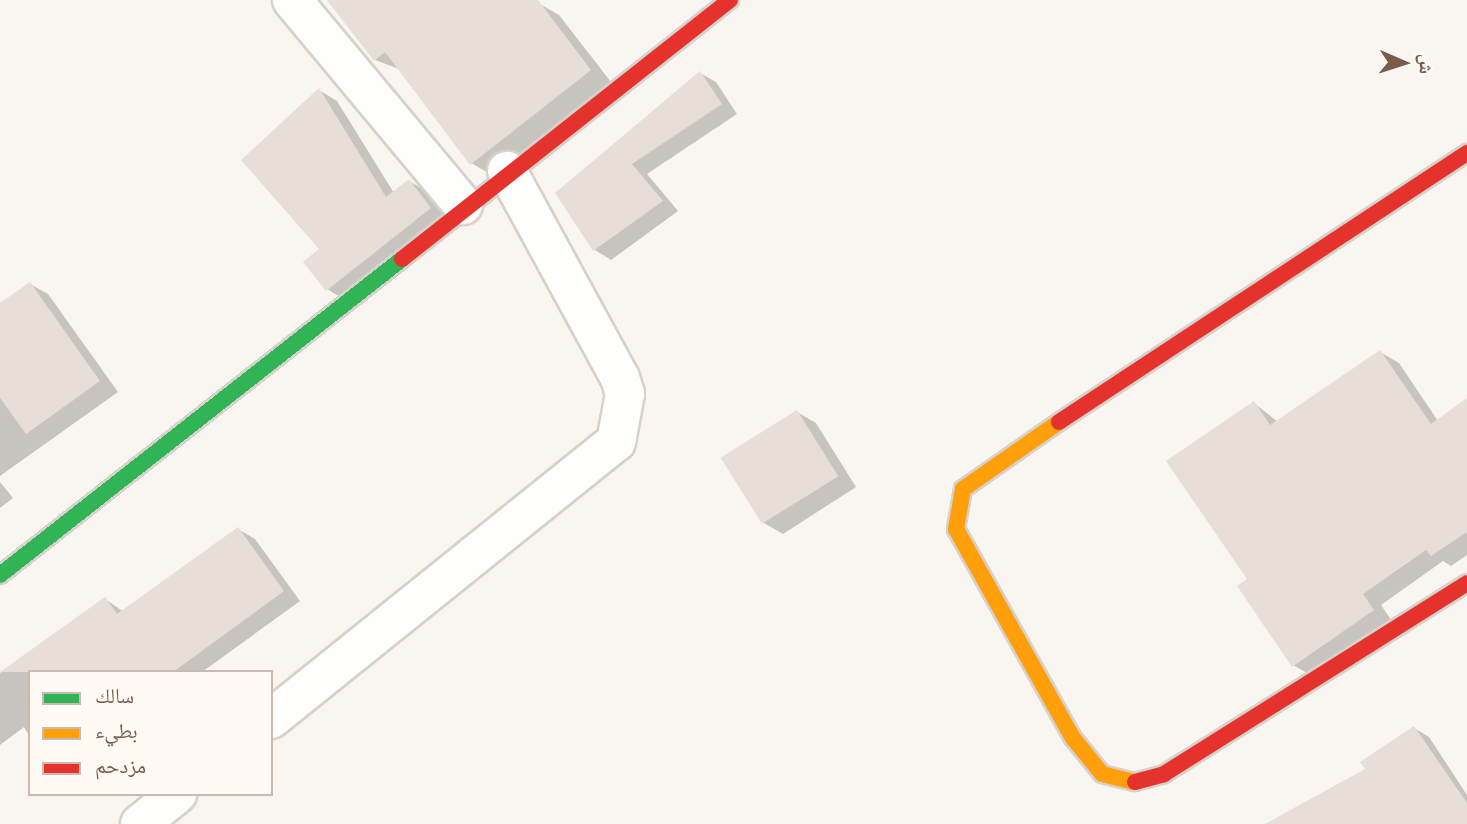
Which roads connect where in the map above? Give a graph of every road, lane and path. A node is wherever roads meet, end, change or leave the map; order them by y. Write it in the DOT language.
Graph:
graph roads {
  1 [pos="292,0"];
  2 [pos="730,0"];
  3 [pos="1467,153"];
  4 [pos="507,172"];
  5 [pos="463,205"];
  6 [pos="0,575"];
  7 [pos="1467,583"];
  8 [pos="273,717"];
  9 [pos="175,796"];
  10 [pos="140,824"];
  1 -- 5 [label="street"];
  2 -- 4 [label="street"];
  3 -- 7 [label="street"];
  4 -- 5 [label="street"];
  4 -- 8 [label="street"];
  5 -- 6 [label="street"];
  9 -- 10 [label="street"];
}
